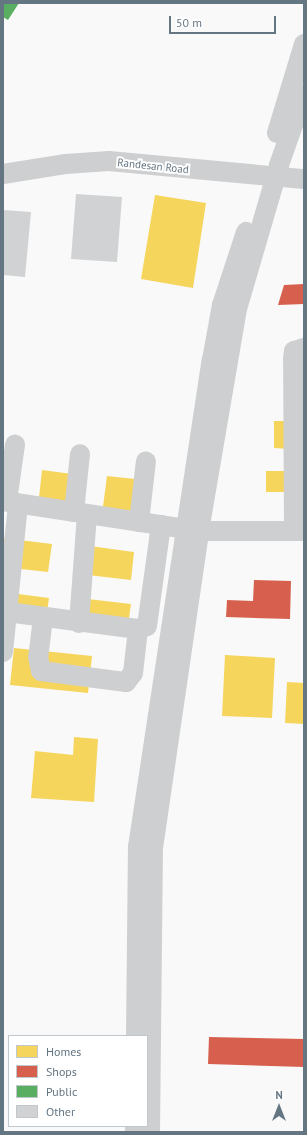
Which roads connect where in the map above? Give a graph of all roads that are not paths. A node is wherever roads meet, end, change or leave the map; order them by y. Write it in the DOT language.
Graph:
graph roads {
  1 [pos="304,44"];
  2 [pos="304,94"];
  3 [pos="3,161"];
  4 [pos="304,166"];
  5 [pos="272,171"];
  6 [pos="3,174"];
  7 [pos="304,179"];
  8 [pos="304,348"];
  9 [pos="15,445"];
  10 [pos="80,454"];
  11 [pos="146,461"];
  12 [pos="9,502"];
  13 [pos="80,513"];
  14 [pos="139,522"];
  15 [pos="161,525"];
  16 [pos="192,530"];
  17 [pos="299,531"];
  18 [pos="5,591"];
  19 [pos="7,612"];
  20 [pos="43,618"];
  21 [pos="79,623"];
  22 [pos="138,629"];
  23 [pos="3,652"];
  24 [pos="136,1035"];
  25 [pos="150,1132"];
  1 -- 5 [label="street"];
  2 -- 5 [label="street"];
  3 -- 5 [label="street, Randesan Road"];
  4 -- 5 [label="street, Randesan Road"];
  5 -- 6 [label="street, Randesan Road"];
  5 -- 7 [label="street, Randesan Road"];
  5 -- 16 [label="street"];
  8 -- 17 [label="street"];
  9 -- 12 [label="street"];
  10 -- 13 [label="street"];
  11 -- 14 [label="street"];
  12 -- 13 [label="street"];
  12 -- 18 [label="street"];
  13 -- 14 [label="street"];
  13 -- 21 [label="street"];
  14 -- 15 [label="street"];
  15 -- 16 [label="street"];
  15 -- 22 [label="street"];
  16 -- 17 [label="street"];
  16 -- 24 [label="street"];
  16 -- 25 [label="street"];
  18 -- 19 [label="street"];
  19 -- 20 [label="street"];
  19 -- 23 [label="street"];
  20 -- 21 [label="street"];
  20 -- 22 [label="street"];
  21 -- 22 [label="street"];
}
